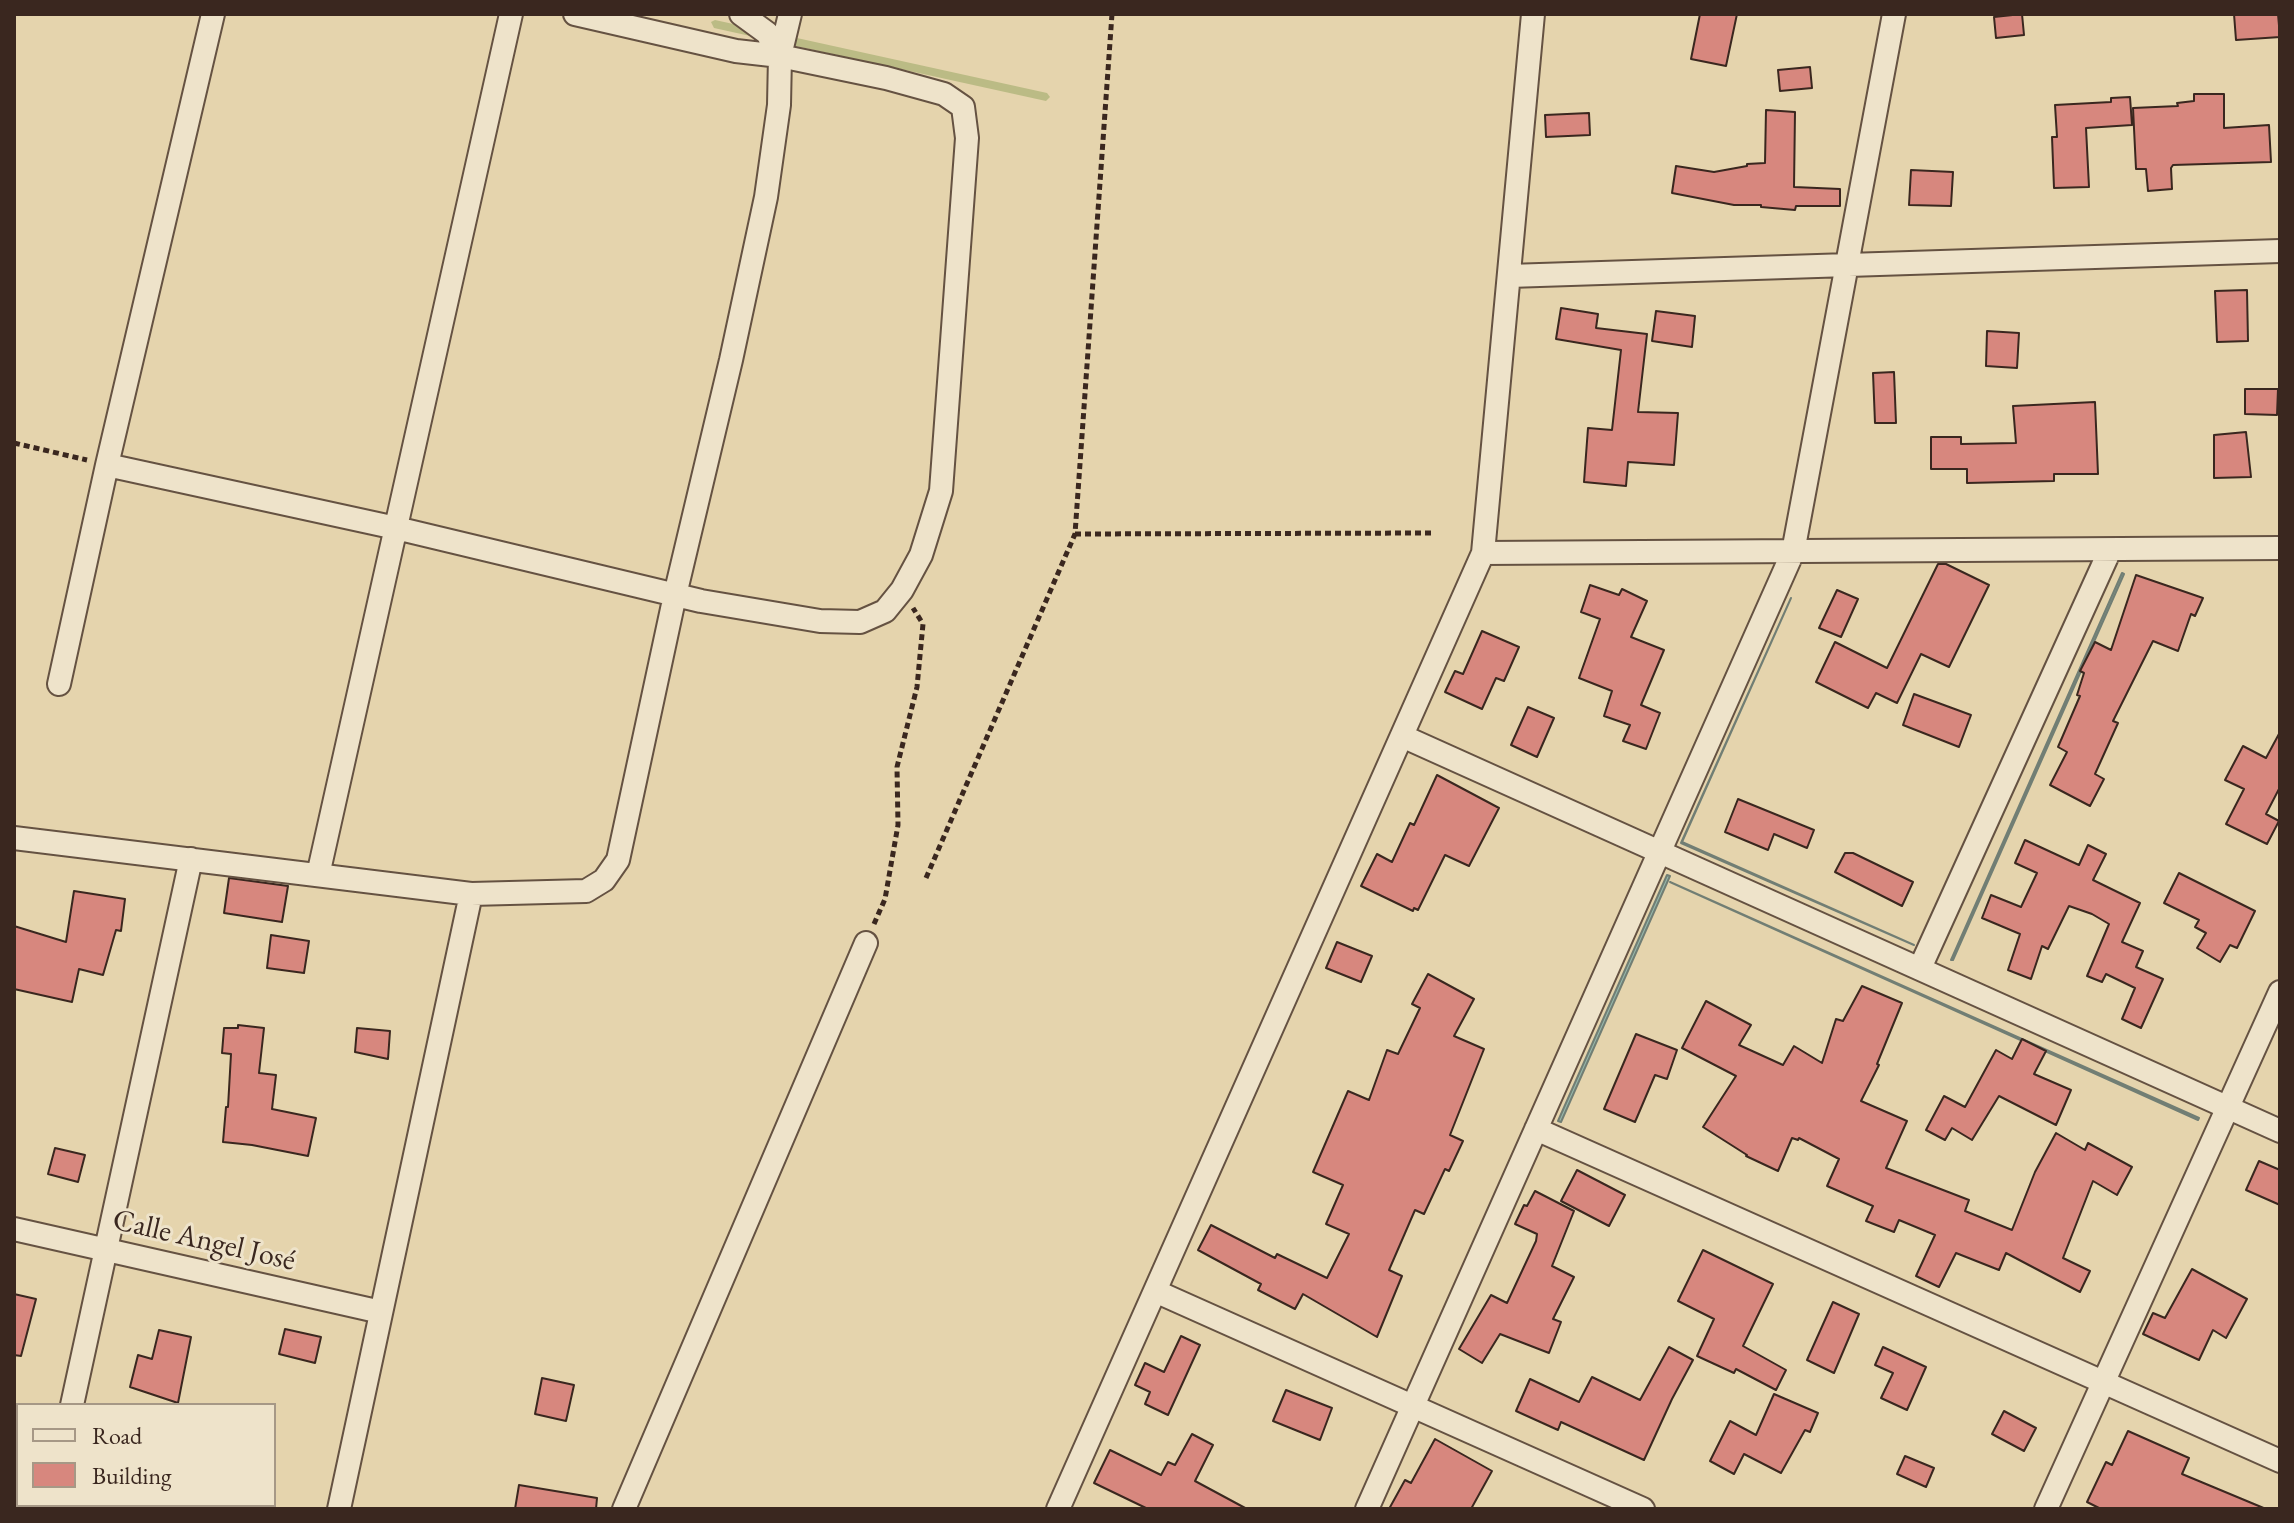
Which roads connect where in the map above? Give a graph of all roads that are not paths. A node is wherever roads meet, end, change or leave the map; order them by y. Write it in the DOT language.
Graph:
graph roads {
  1 [pos="213,14"];
  2 [pos="511,14"];
  3 [pos="575,14"];
  4 [pos="741,14"];
  5 [pos="790,14"];
  6 [pos="1533,14"];
  7 [pos="1894,14"];
  8 [pos="780,56"];
  9 [pos="2280,251"];
  10 [pos="1849,265"];
  11 [pos="1509,276"];
  12 [pos="107,465"];
  13 [pos="396,528"];
  14 [pos="2280,548"];
  15 [pos="2110,550"];
  16 [pos="1793,552"];
  17 [pos="1483,553"];
  18 [pos="675,595"];
  19 [pos="59,684"];
  20 [pos="1402,736"];
  21 [pos="14,838"];
  22 [pos="1658,851"];
  23 [pos="191,859"];
  24 [pos="318,875"];
  25 [pos="471,894"];
  26 [pos="866,943"];
  27 [pos="1920,968"];
  28 [pos="2280,992"];
  29 [pos="2228,1107"];
  30 [pos="1536,1129"];
  31 [pos="2280,1131"];
  32 [pos="14,1229"];
  33 [pos="106,1250"];
  34 [pos="1155,1291"];
  35 [pos="381,1312"];
  36 [pos="2103,1383"];
  37 [pos="72,1403"];
  38 [pos="1414,1406"];
  39 [pos="2280,1461"];
  40 [pos="339,1509"];
  41 [pos="624,1509"];
  42 [pos="1058,1509"];
  43 [pos="1367,1509"];
  44 [pos="1643,1509"];
  45 [pos="2046,1509"];
  1 -- 12 [label="street"];
  2 -- 13 [label="street"];
  3 -- 8 [label="street"];
  4 -- 8 [label="street"];
  5 -- 8 [label="street"];
  6 -- 11 [label="street"];
  7 -- 10 [label="street"];
  8 -- 18 [label="street"];
  8 -- 18 [label="street"];
  9 -- 10 [label="street"];
  10 -- 11 [label="street"];
  10 -- 16 [label="street"];
  11 -- 17 [label="street"];
  12 -- 13 [label="street"];
  12 -- 19 [label="street"];
  13 -- 18 [label="street"];
  13 -- 24 [label="street"];
  14 -- 15 [label="street"];
  15 -- 16 [label="street"];
  15 -- 27 [label="street"];
  16 -- 17 [label="street"];
  16 -- 22 [label="street"];
  17 -- 20 [label="street"];
  18 -- 25 [label="street"];
  20 -- 22 [label="street"];
  20 -- 34 [label="street"];
  21 -- 23 [label="street"];
  22 -- 27 [label="street"];
  22 -- 30 [label="street"];
  23 -- 24 [label="street"];
  23 -- 33 [label="street"];
  24 -- 25 [label="street"];
  25 -- 35 [label="street"];
  26 -- 41 [label="street"];
  27 -- 29 [label="street"];
  28 -- 29 [label="street"];
  29 -- 31 [label="street"];
  29 -- 36 [label="street"];
  30 -- 36 [label="street"];
  30 -- 38 [label="street"];
  32 -- 33 [label="street, Calle Angel José"];
  33 -- 35 [label="street, Calle Angel José"];
  33 -- 37 [label="street"];
  34 -- 38 [label="street"];
  34 -- 42 [label="street"];
  35 -- 40 [label="street"];
  36 -- 39 [label="street"];
  36 -- 45 [label="street"];
  38 -- 43 [label="street"];
  38 -- 44 [label="street"];
}
